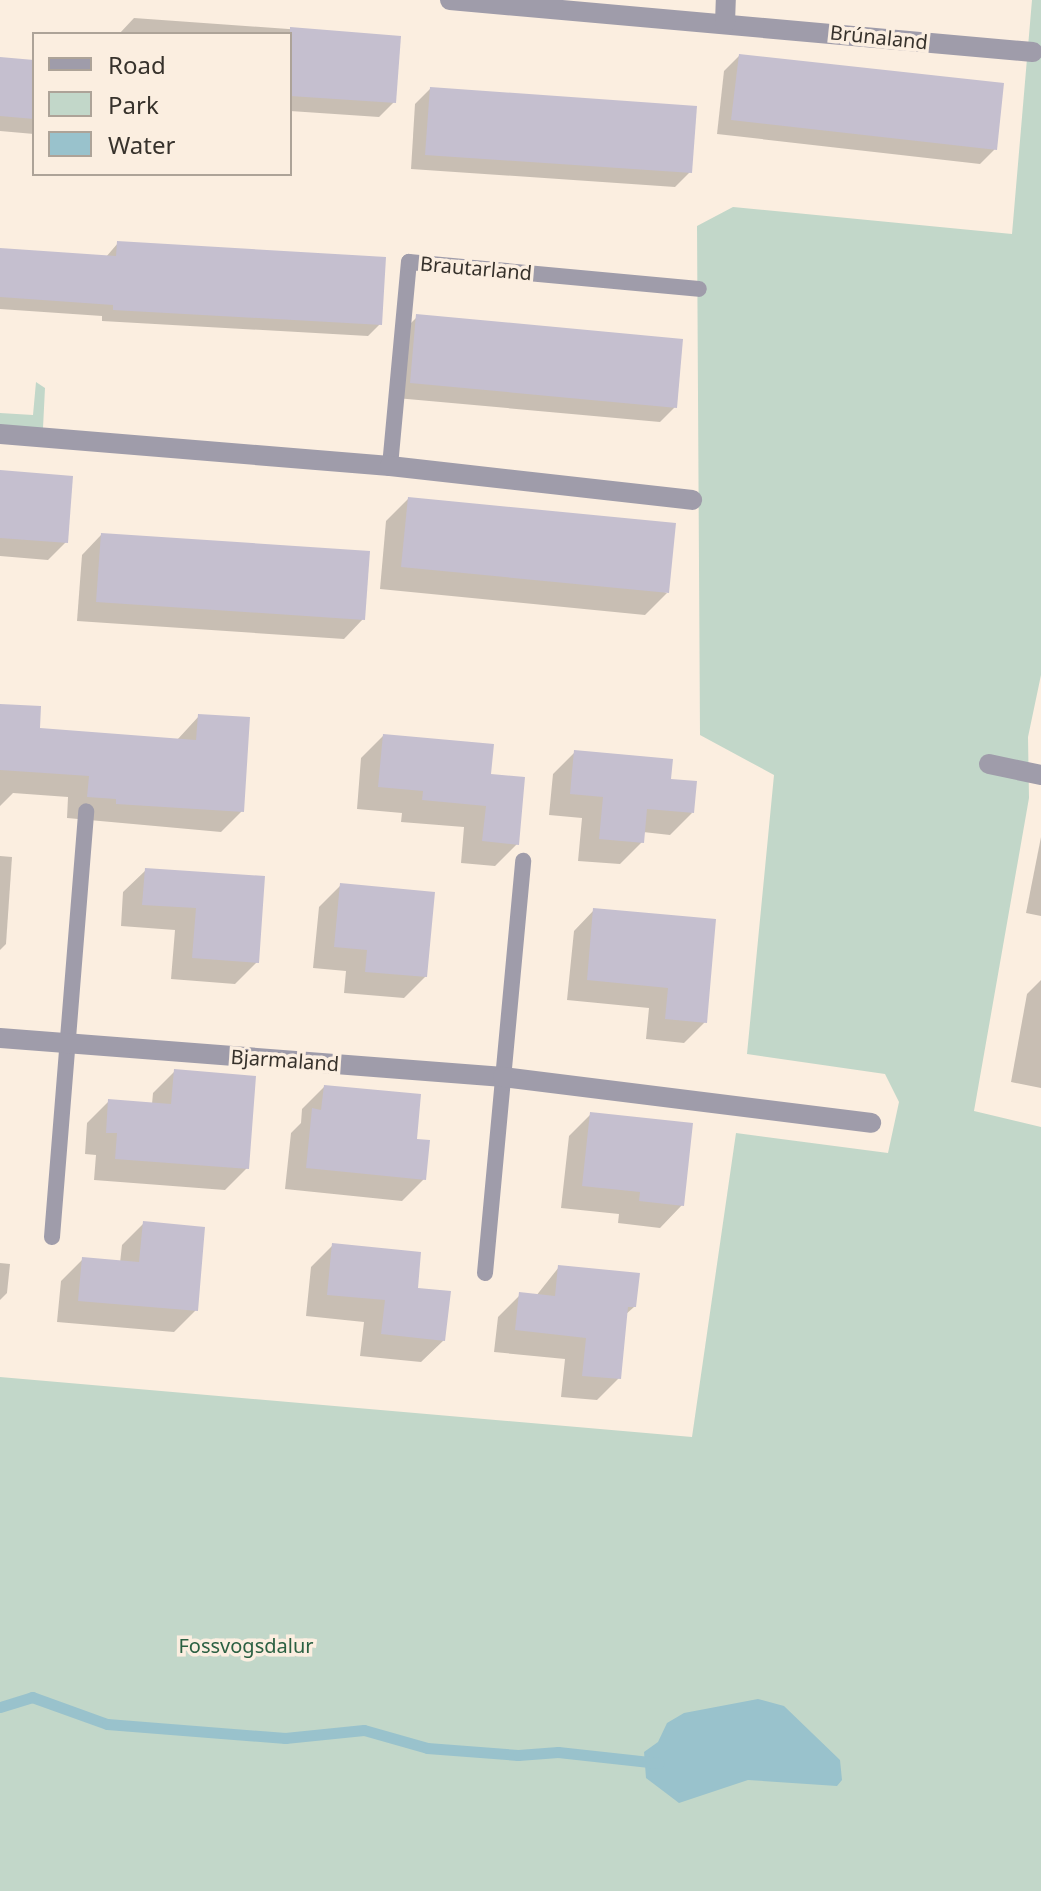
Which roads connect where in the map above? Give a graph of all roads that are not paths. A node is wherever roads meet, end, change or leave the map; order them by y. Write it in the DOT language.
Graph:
graph roads {
  1 [pos="450,0"];
  2 [pos="726,0"];
  3 [pos="725,23"];
  4 [pos="1033,52"];
  5 [pos="699,289"];
  6 [pos="0,434"];
  7 [pos="390,466"];
  8 [pos="692,500"];
  9 [pos="989,764"];
  10 [pos="1041,775"];
  11 [pos="86,811"];
  12 [pos="523,861"];
  13 [pos="0,1038"];
  14 [pos="68,1043"];
  15 [pos="503,1077"];
  16 [pos="871,1123"];
  17 [pos="52,1237"];
  18 [pos="485,1273"];
  1 -- 3 [label="street, Brúnaland"];
  2 -- 3 [label="street"];
  3 -- 4 [label="street, Brúnaland"];
  5 -- 7 [label="lane, Brautarland"];
  6 -- 7 [label="street"];
  7 -- 8 [label="street"];
  9 -- 10 [label="street"];
  11 -- 14 [label="lane"];
  12 -- 15 [label="lane"];
  13 -- 14 [label="street, Bjarmaland"];
  14 -- 15 [label="street, Bjarmaland"];
  14 -- 17 [label="lane"];
  15 -- 16 [label="street, Bjarmaland"];
  15 -- 18 [label="lane"];
}
